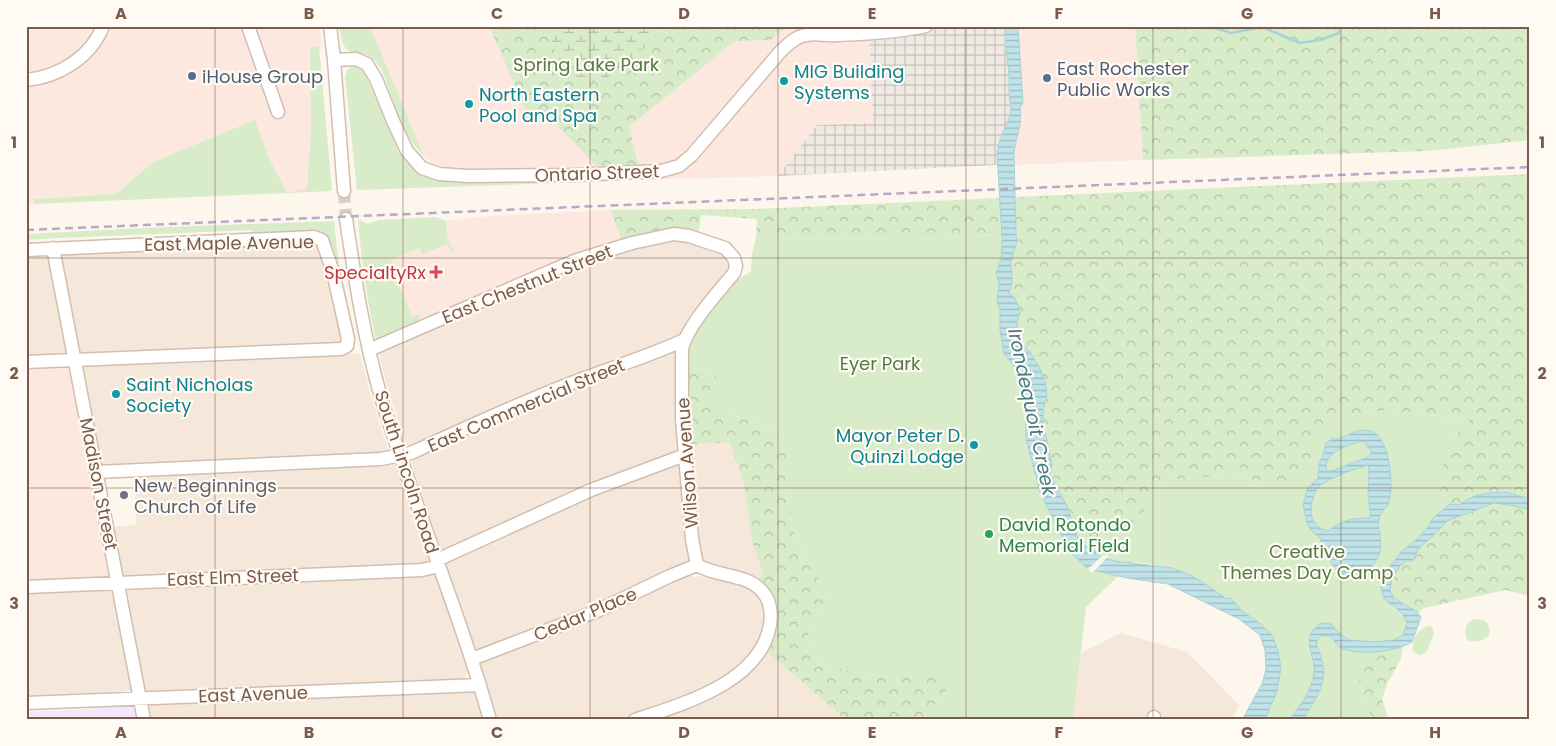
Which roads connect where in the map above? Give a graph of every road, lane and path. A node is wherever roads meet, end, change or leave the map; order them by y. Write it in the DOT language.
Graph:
graph roads {
  1 [pos="103,26"];
  2 [pos="248,26"];
  3 [pos="330,26"];
  4 [pos="926,26"];
  5 [pos="334,60"];
  6 [pos="26,80"];
  7 [pos="278,112"];
  8 [pos="344,191"];
  9 [pos="346,219"];
  10 [pos="53,248"];
  11 [pos="26,250"];
  12 [pos="736,266"];
  13 [pos="684,340"];
  14 [pos="369,350"];
  15 [pos="74,360"];
  16 [pos="26,362"];
  17 [pos="685,455"];
  18 [pos="400,456"];
  19 [pos="96,472"];
  20 [pos="438,563"];
  21 [pos="697,565"];
  22 [pos="118,582"];
  23 [pos="26,586"];
  24 [pos="472,660"];
  25 [pos="480,685"];
  26 [pos="140,698"];
  27 [pos="26,703"];
  28 [pos="144,720"];
  29 [pos="490,720"];
  30 [pos="635,720"];
  1 -- 6 [label="street"];
  2 -- 7 [label="street"];
  3 -- 5 [label="street"];
  4 -- 5 [label="street, Ontario Street"];
  5 -- 8 [label="street"];
  9 -- 14 [label="street, South Lincoln Road"];
  10 -- 11 [label="street, East Maple Avenue"];
  10 -- 15 [label="street, Madison Street"];
  10 -- 15 [label="street, East Maple Avenue"];
  12 -- 13 [label="street, Wilson Avenue"];
  12 -- 14 [label="street, East Chestnut Street"];
  13 -- 17 [label="street, Wilson Avenue"];
  13 -- 18 [label="street, East Commercial Street"];
  14 -- 18 [label="street, South Lincoln Road"];
  15 -- 16 [label="street"];
  15 -- 19 [label="street, Madison Street"];
  17 -- 20 [label="street, East Elm Street"];
  17 -- 21 [label="street, Wilson Avenue"];
  18 -- 19 [label="street, East Commercial Street"];
  18 -- 20 [label="street, South Lincoln Road"];
  19 -- 22 [label="street, Madison Street"];
  20 -- 22 [label="street, East Elm Street"];
  20 -- 24 [label="street, South Lincoln Road"];
  21 -- 24 [label="street, Cedar Place"];
  21 -- 30 [label="street"];
  22 -- 23 [label="street, East Elm Street"];
  22 -- 26 [label="street, Madison Street"];
  24 -- 25 [label="street, South Lincoln Road"];
  25 -- 26 [label="street, East Avenue"];
  25 -- 29 [label="street, South Lincoln Road"];
  26 -- 27 [label="street, East Avenue"];
  26 -- 28 [label="street, Madison Street"];
}
